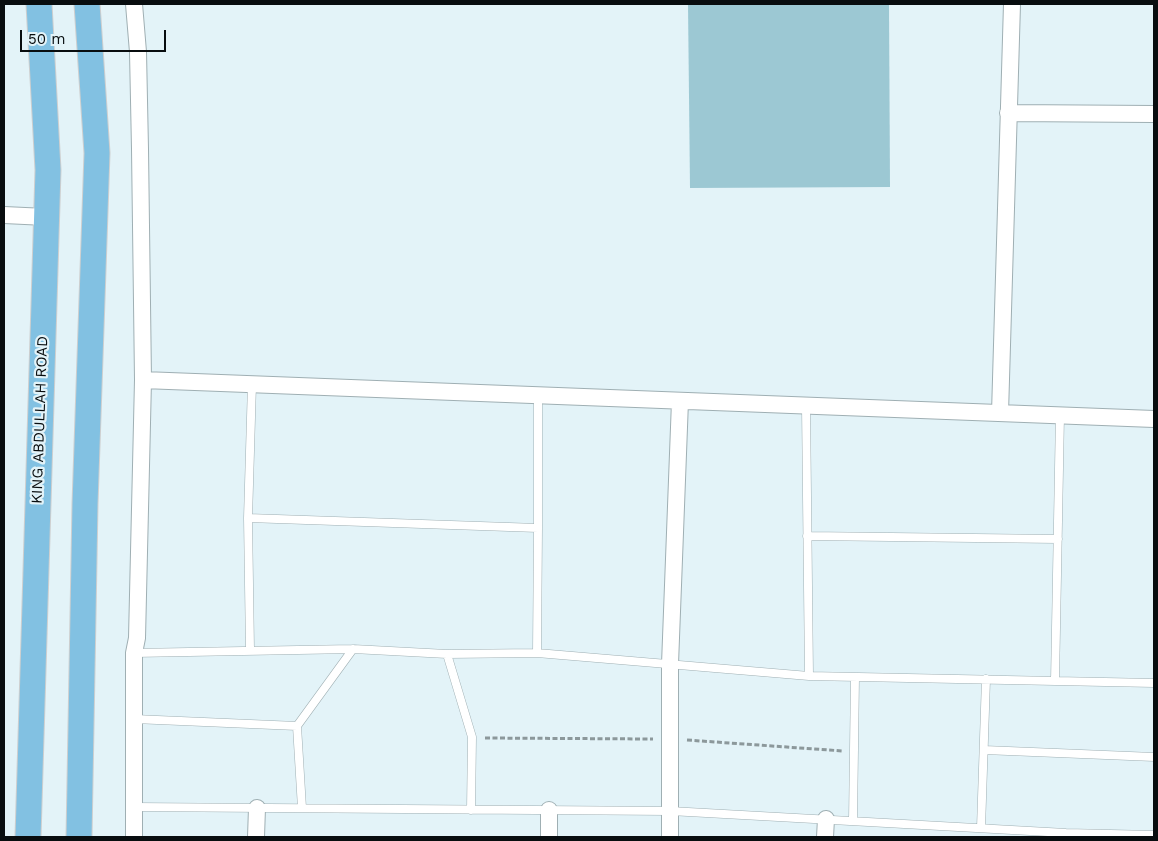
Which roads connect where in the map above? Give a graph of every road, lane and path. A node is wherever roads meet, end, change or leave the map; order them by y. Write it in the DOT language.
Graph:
graph roads {
  1 [pos="39,4"];
  2 [pos="87,4"];
  3 [pos="134,4"];
  4 [pos="1012,4"];
  5 [pos="1008,113"];
  6 [pos="1154,114"];
  7 [pos="4,215"];
  8 [pos="46,217"];
  9 [pos="143,380"];
  10 [pos="252,384"];
  11 [pos="538,395"];
  12 [pos="680,401"];
  13 [pos="806,405"];
  14 [pos="1000,413"];
  15 [pos="1060,415"];
  16 [pos="1154,419"];
  17 [pos="248,518"];
  18 [pos="538,528"];
  19 [pos="807,536"];
  20 [pos="1058,540"];
  21 [pos="353,649"];
  22 [pos="250,650"];
  23 [pos="537,652"];
  24 [pos="134,653"];
  25 [pos="446,654"];
  26 [pos="670,664"];
  27 [pos="809,676"];
  28 [pos="855,677"];
  29 [pos="986,679"];
  30 [pos="1055,681"];
  31 [pos="1154,682"];
  32 [pos="134,719"];
  33 [pos="297,726"];
  34 [pos="984,750"];
  35 [pos="1154,757"];
  36 [pos="134,807"];
  37 [pos="256,808"];
  38 [pos="302,808"];
  39 [pos="472,810"];
  40 [pos="549,810"];
  41 [pos="670,812"];
  42 [pos="826,819"];
  43 [pos="853,821"];
  44 [pos="981,828"];
  45 [pos="1066,835"];
  46 [pos="1154,835"];
  47 [pos="28,837"];
  48 [pos="79,837"];
  49 [pos="134,837"];
  50 [pos="256,837"];
  51 [pos="549,837"];
  52 [pos="670,837"];
  53 [pos="825,837"];
  1 -- 8 [label="main road, KING ABDULLAH ROAD"];
  2 -- 48 [label="main road"];
  3 -- 9 [label="street"];
  4 -- 5 [label="street"];
  5 -- 6 [label="street"];
  5 -- 14 [label="street"];
  7 -- 8 [label="street"];
  8 -- 47 [label="main road, KING ABDULLAH ROAD"];
  9 -- 10 [label="street"];
  9 -- 24 [label="street"];
  10 -- 11 [label="street"];
  10 -- 17 [label="lane"];
  11 -- 12 [label="street"];
  11 -- 18 [label="lane"];
  12 -- 13 [label="street"];
  12 -- 26 [label="street"];
  13 -- 14 [label="street"];
  13 -- 19 [label="lane"];
  14 -- 15 [label="street"];
  15 -- 16 [label="street"];
  15 -- 20 [label="lane"];
  17 -- 18 [label="lane"];
  17 -- 22 [label="lane"];
  18 -- 23 [label="lane"];
  19 -- 20 [label="lane"];
  19 -- 27 [label="lane"];
  20 -- 30 [label="lane"];
  21 -- 22 [label="lane"];
  21 -- 25 [label="lane"];
  21 -- 33 [label="lane"];
  22 -- 24 [label="lane"];
  23 -- 25 [label="lane"];
  23 -- 26 [label="lane"];
  24 -- 32 [label="street"];
  25 -- 39 [label="lane"];
  26 -- 27 [label="lane"];
  26 -- 41 [label="street"];
  27 -- 28 [label="lane"];
  28 -- 29 [label="lane"];
  28 -- 43 [label="lane"];
  29 -- 30 [label="lane"];
  29 -- 34 [label="lane"];
  30 -- 31 [label="lane"];
  32 -- 33 [label="lane"];
  32 -- 36 [label="street"];
  33 -- 38 [label="lane"];
  34 -- 35 [label="lane"];
  34 -- 44 [label="lane"];
  36 -- 37 [label="lane"];
  36 -- 49 [label="street"];
  37 -- 38 [label="lane"];
  37 -- 50 [label="street"];
  38 -- 39 [label="lane"];
  39 -- 40 [label="lane"];
  40 -- 41 [label="lane"];
  40 -- 51 [label="street"];
  41 -- 42 [label="lane"];
  41 -- 52 [label="street"];
  42 -- 43 [label="lane"];
  42 -- 53 [label="street"];
  43 -- 44 [label="lane"];
  44 -- 45 [label="lane"];
  45 -- 46 [label="lane"];
}
